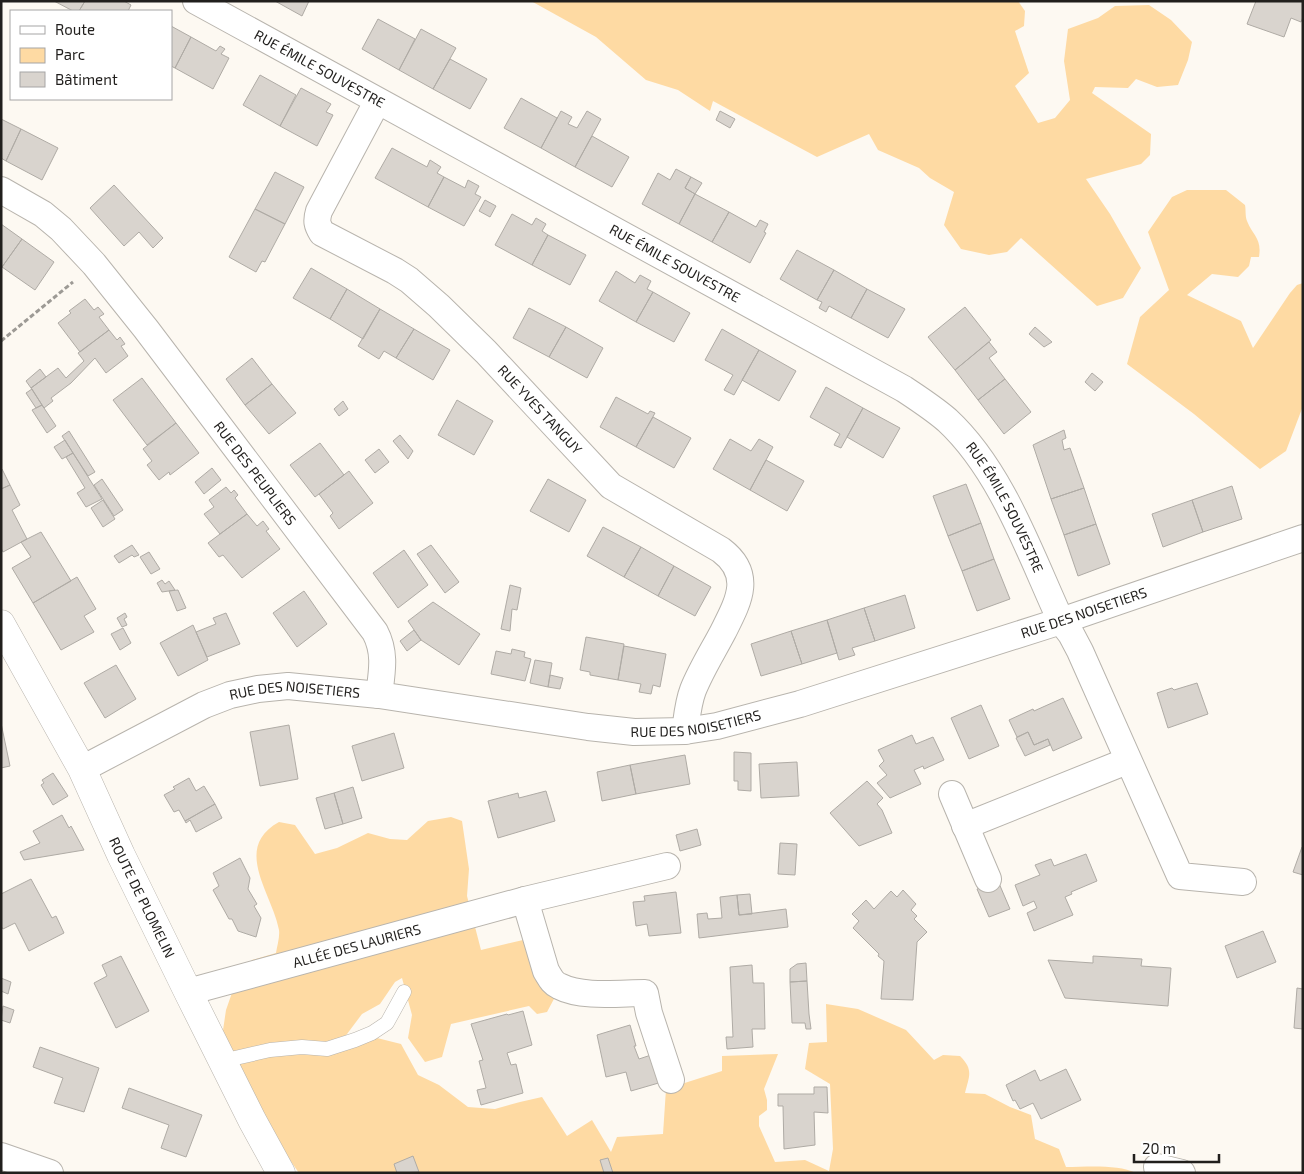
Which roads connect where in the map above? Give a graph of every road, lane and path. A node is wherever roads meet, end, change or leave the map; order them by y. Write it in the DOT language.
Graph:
graph roads {
  1 [pos="196,1"];
  2 [pos="377,102"];
  3 [pos="1,190"];
  4 [pos="94,264"];
  5 [pos="1,342"];
  6 [pos="1303,538"];
  7 [pos="1061,621"];
  8 [pos="1,624"];
  9 [pos="379,694"];
  10 [pos="685,731"];
  11 [pos="1127,761"];
  12 [pos="82,769"];
  13 [pos="952,794"];
  14 [pos="965,826"];
  15 [pos="667,866"];
  16 [pos="988,879"];
  17 [pos="1243,882"];
  18 [pos="525,900"];
  19 [pos="188,992"];
  20 [pos="404,992"];
  21 [pos="222,1061"];
  22 [pos="671,1080"];
  23 [pos="1,1156"];
  24 [pos="1157,1167"];
  25 [pos="50,1173"];
  26 [pos="281,1173"];
  27 [pos="1182,1173"];
  1 -- 2 [label="street, RUE ÉMILE SOUVESTRE"];
  2 -- 7 [label="street, RUE ÉMILE SOUVESTRE"];
  2 -- 10 [label="street, RUE YVES TANGUY"];
  3 -- 4 [label="street, RUE DES PEUPLIERS"];
  4 -- 5 [label="path"];
  4 -- 9 [label="street, RUE DES PEUPLIERS"];
  6 -- 7 [label="street, RUE DES NOISETIERS"];
  7 -- 10 [label="street, RUE DES NOISETIERS"];
  7 -- 11 [label="street, RUE ÉMILE SOUVESTRE"];
  8 -- 12 [label="street, ROUTE DE PLOMELIN"];
  9 -- 10 [label="street, RUE DES NOISETIERS"];
  9 -- 12 [label="street, RUE DES NOISETIERS"];
  11 -- 14 [label="street"];
  11 -- 17 [label="street, RUE ÉMILE SOUVESTRE"];
  12 -- 19 [label="street, ROUTE DE PLOMELIN"];
  13 -- 14 [label="street"];
  14 -- 16 [label="street"];
  15 -- 18 [label="street, ALLÉE DES LAURIERS"];
  18 -- 19 [label="street, ALLÉE DES LAURIERS"];
  18 -- 22 [label="street"];
  19 -- 21 [label="street, ROUTE DE PLOMELIN"];
  20 -- 21 [label="lane"];
  21 -- 26 [label="street, ROUTE DE PLOMELIN"];
  23 -- 25 [label="street"];
  24 -- 27 [label="street"];
}
